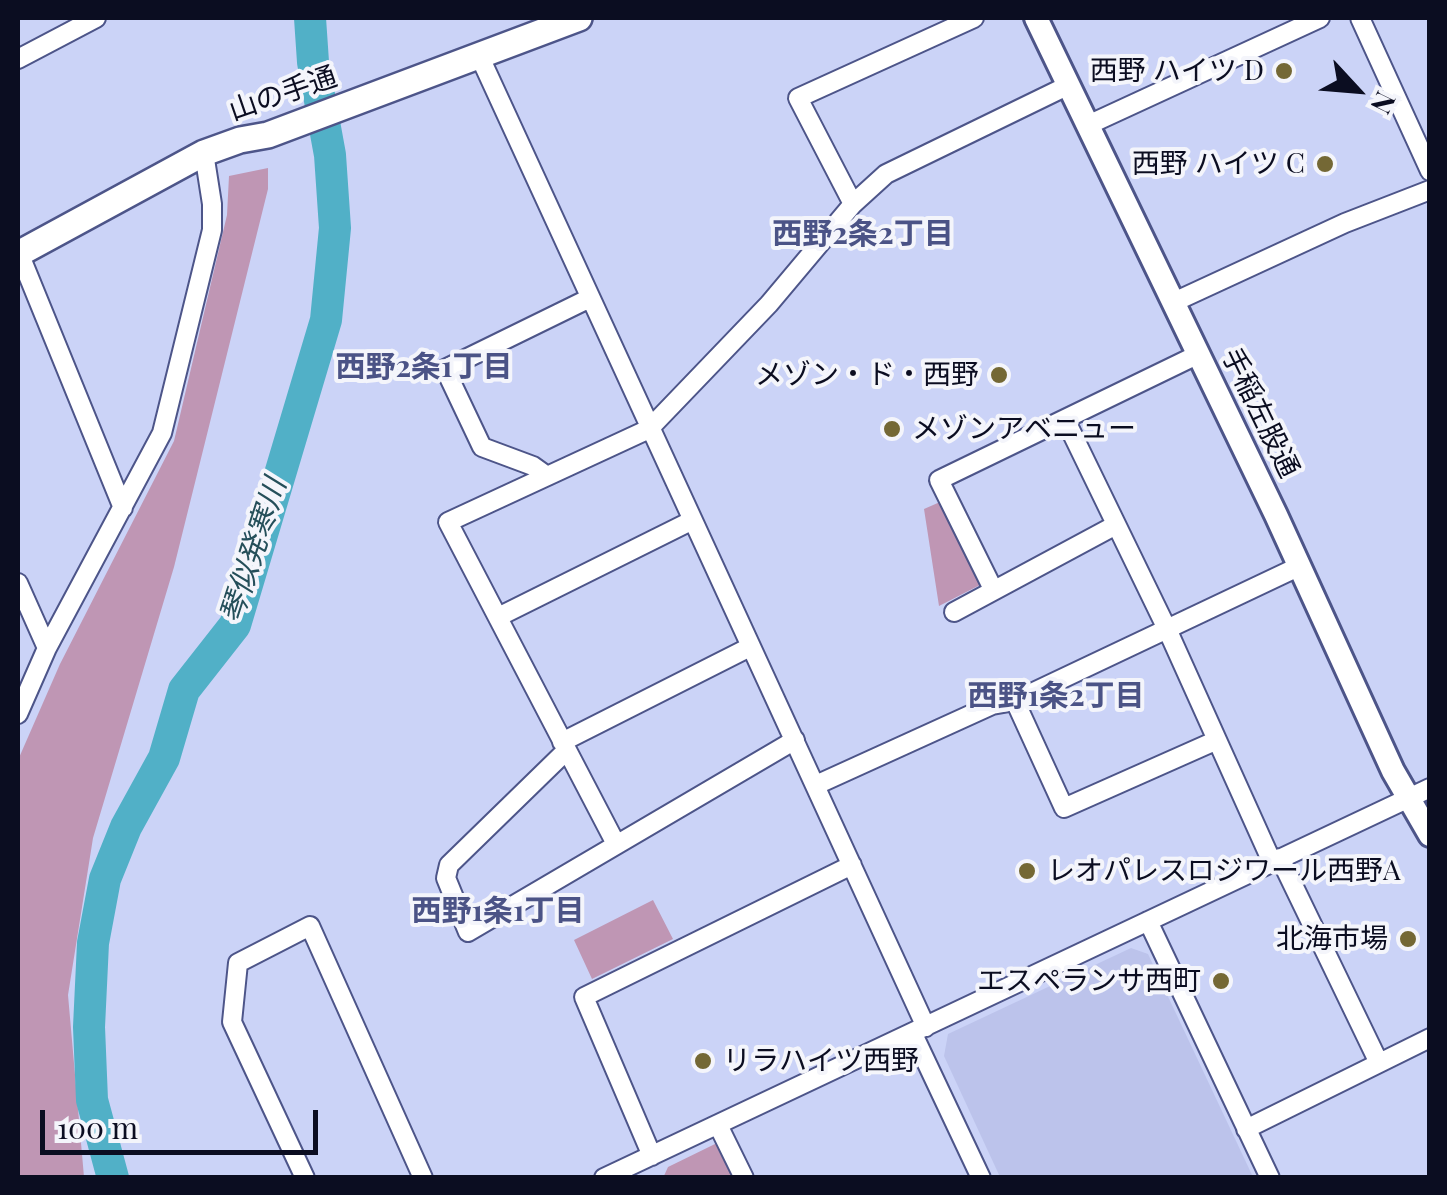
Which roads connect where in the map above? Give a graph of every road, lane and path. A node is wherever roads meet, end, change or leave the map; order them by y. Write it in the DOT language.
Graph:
graph roads {
  1 [pos="96,18"];
  2 [pos="579,18"];
  3 [pos="974,18"];
  4 [pos="1036,18"];
  5 [pos="1320,18"];
  6 [pos="1360,18"];
  7 [pos="479,55"];
  8 [pos="18,60"];
  9 [pos="1068,85"];
  10 [pos="1088,125"];
  11 [pos="204,153"];
  12 [pos="1430,171"];
  13 [pos="1430,190"];
  14 [pos="853,204"];
  15 [pos="18,253"];
  16 [pos="590,298"];
  17 [pos="1174,302"];
  18 [pos="1199,354"];
  19 [pos="1065,419"];
  20 [pos="649,430"];
  21 [pos="547,476"];
  22 [pos="123,508"];
  23 [pos="691,521"];
  24 [pos="1114,526"];
  25 [pos="1300,566"];
  26 [pos="18,583"];
  27 [pos="994,589"];
  28 [pos="21,604"];
  29 [pos="954,612"];
  30 [pos="498,617"];
  31 [pos="1167,629"];
  32 [pos="750,647"];
  33 [pos="47,648"];
  34 [pos="1014,701"];
  35 [pos="18,714"];
  36 [pos="795,740"];
  37 [pos="1215,740"];
  38 [pos="564,747"];
  39 [pos="816,784"];
  40 [pos="1419,793"];
  41 [pos="1430,835"];
  42 [pos="616,844"];
  43 [pos="1276,860"];
  44 [pos="852,865"];
  45 [pos="1148,920"];
  46 [pos="919,1030"];
  47 [pos="1430,1038"];
  48 [pos="1379,1064"];
  49 [pos="718,1125"];
  50 [pos="1246,1129"];
  51 [pos="652,1156"];
  52 [pos="979,1177"];
  53 [pos="304,1178"];
  54 [pos="423,1178"];
  55 [pos="604,1178"];
  56 [pos="744,1178"];
  57 [pos="1270,1178"];
  1 -- 8 [label="street"];
  2 -- 7 [label="main road, 山の手通"];
  3 -- 14 [label="street"];
  4 -- 9 [label="street, 手稲左股通"];
  5 -- 10 [label="street"];
  6 -- 12 [label="street"];
  7 -- 11 [label="main road, 山の手通"];
  7 -- 16 [label="street"];
  9 -- 10 [label="street, 手稲左股通"];
  9 -- 14 [label="street"];
  10 -- 17 [label="street, 手稲左股通"];
  11 -- 15 [label="main road, 山の手通"];
  11 -- 22 [label="street"];
  13 -- 17 [label="street"];
  14 -- 20 [label="street"];
  15 -- 22 [label="street"];
  16 -- 20 [label="street"];
  16 -- 21 [label="street"];
  17 -- 18 [label="street, 手稲左股通"];
  18 -- 19 [label="street"];
  18 -- 25 [label="street, 手稲左股通"];
  19 -- 24 [label="street"];
  19 -- 27 [label="street"];
  20 -- 21 [label="street"];
  20 -- 23 [label="street"];
  21 -- 30 [label="street"];
  22 -- 33 [label="street"];
  23 -- 30 [label="street"];
  23 -- 32 [label="street"];
  24 -- 27 [label="street"];
  24 -- 31 [label="street"];
  25 -- 31 [label="street"];
  25 -- 40 [label="street, 手稲左股通"];
  26 -- 28 [label="street"];
  27 -- 29 [label="street"];
  28 -- 33 [label="street"];
  30 -- 38 [label="street"];
  31 -- 34 [label="street"];
  31 -- 37 [label="street"];
  32 -- 36 [label="street"];
  32 -- 38 [label="street"];
  33 -- 35 [label="street"];
  34 -- 37 [label="street"];
  34 -- 39 [label="street"];
  36 -- 39 [label="street"];
  36 -- 42 [label="street"];
  37 -- 43 [label="street"];
  38 -- 42 [label="street"];
  38 -- 42 [label="street"];
  39 -- 44 [label="street"];
  40 -- 41 [label="street, 手稲左股通"];
  40 -- 43 [label="street"];
  43 -- 45 [label="street"];
  43 -- 48 [label="street"];
  44 -- 46 [label="street"];
  44 -- 51 [label="street"];
  45 -- 46 [label="street"];
  45 -- 50 [label="street"];
  46 -- 49 [label="street"];
  46 -- 52 [label="street"];
  47 -- 48 [label="street"];
  48 -- 50 [label="street"];
  49 -- 51 [label="street"];
  49 -- 56 [label="street"];
  50 -- 57 [label="street"];
  51 -- 55 [label="street"];
  53 -- 54 [label="street"];
}
